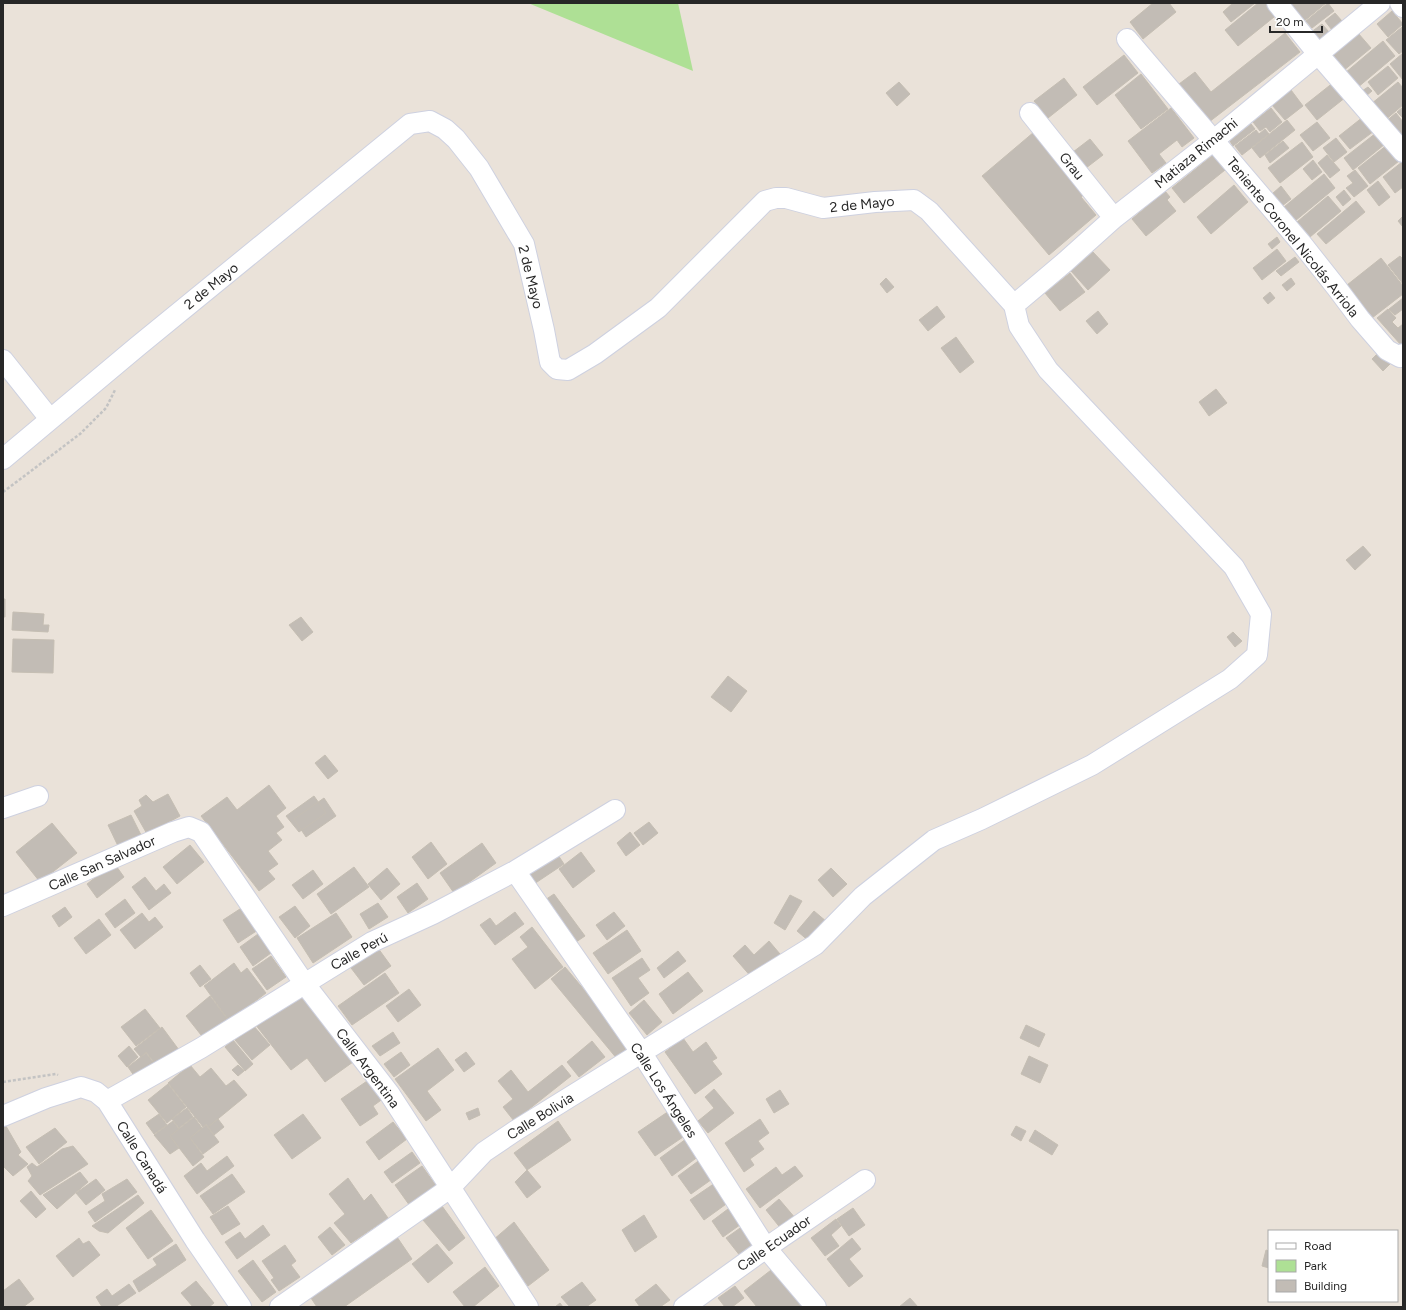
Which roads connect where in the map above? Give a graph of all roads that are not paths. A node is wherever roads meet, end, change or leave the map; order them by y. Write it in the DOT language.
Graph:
graph roads {
  1 [pos="1278,3"];
  2 [pos="1380,3"];
  3 [pos="1400,3"];
  4 [pos="1403,7"];
  5 [pos="1126,39"];
  6 [pos="1318,54"];
  7 [pos="1030,113"];
  8 [pos="1214,140"];
  9 [pos="1403,152"];
  10 [pos="1114,218"];
  11 [pos="1014,305"];
  12 [pos="1402,356"];
  13 [pos="3,360"];
  14 [pos="50,419"];
  15 [pos="3,459"];
  16 [pos="38,796"];
  17 [pos="3,808"];
  18 [pos="615,810"];
  19 [pos="201,832"];
  20 [pos="515,871"];
  21 [pos="3,906"];
  22 [pos="304,983"];
  23 [pos="641,1052"];
  24 [pos="107,1101"];
  25 [pos="3,1116"];
  26 [pos="865,1180"];
  27 [pos="450,1188"];
  28 [pos="766,1248"];
  29 [pos="242,1307"];
  30 [pos="280,1307"];
  31 [pos="528,1307"];
  32 [pos="684,1307"];
  33 [pos="816,1307"];
  1 -- 6 [label="street"];
  2 -- 6 [label="street, Matiaza Rimachi"];
  3 -- 4 [label="street"];
  5 -- 8 [label="street, Teniente Coronel Nicolás Arriola"];
  6 -- 8 [label="street, Matiaza Rimachi"];
  6 -- 9 [label="street"];
  7 -- 10 [label="street, Grau"];
  8 -- 10 [label="street, Matiaza Rimachi"];
  8 -- 12 [label="street, Teniente Coronel Nicolás Arriola"];
  10 -- 11 [label="street, Matiaza Rimachi"];
  11 -- 14 [label="street, 2 de Mayo"];
  11 -- 23 [label="street, Calle Bolivia"];
  13 -- 14 [label="street"];
  14 -- 15 [label="street, 2 de Mayo"];
  16 -- 17 [label="street"];
  18 -- 20 [label="street, Calle Perú"];
  19 -- 21 [label="street, Calle San Salvador"];
  19 -- 22 [label="street, Calle Argentina"];
  20 -- 22 [label="street, Calle Perú"];
  20 -- 23 [label="street, Calle Los Ángeles"];
  22 -- 24 [label="street, Calle Perú"];
  22 -- 27 [label="street, Calle Argentina"];
  23 -- 27 [label="street, Calle Bolivia"];
  23 -- 28 [label="street, Calle Los Ángeles"];
  24 -- 25 [label="street, Calle Canadá"];
  24 -- 29 [label="street, Calle Canadá"];
  26 -- 28 [label="street, Calle Ecuador"];
  27 -- 30 [label="street, Calle Bolivia"];
  27 -- 31 [label="street, Calle Argentina"];
  28 -- 32 [label="street, Calle Ecuador"];
  28 -- 33 [label="street, Calle Los Ángeles"];
}
